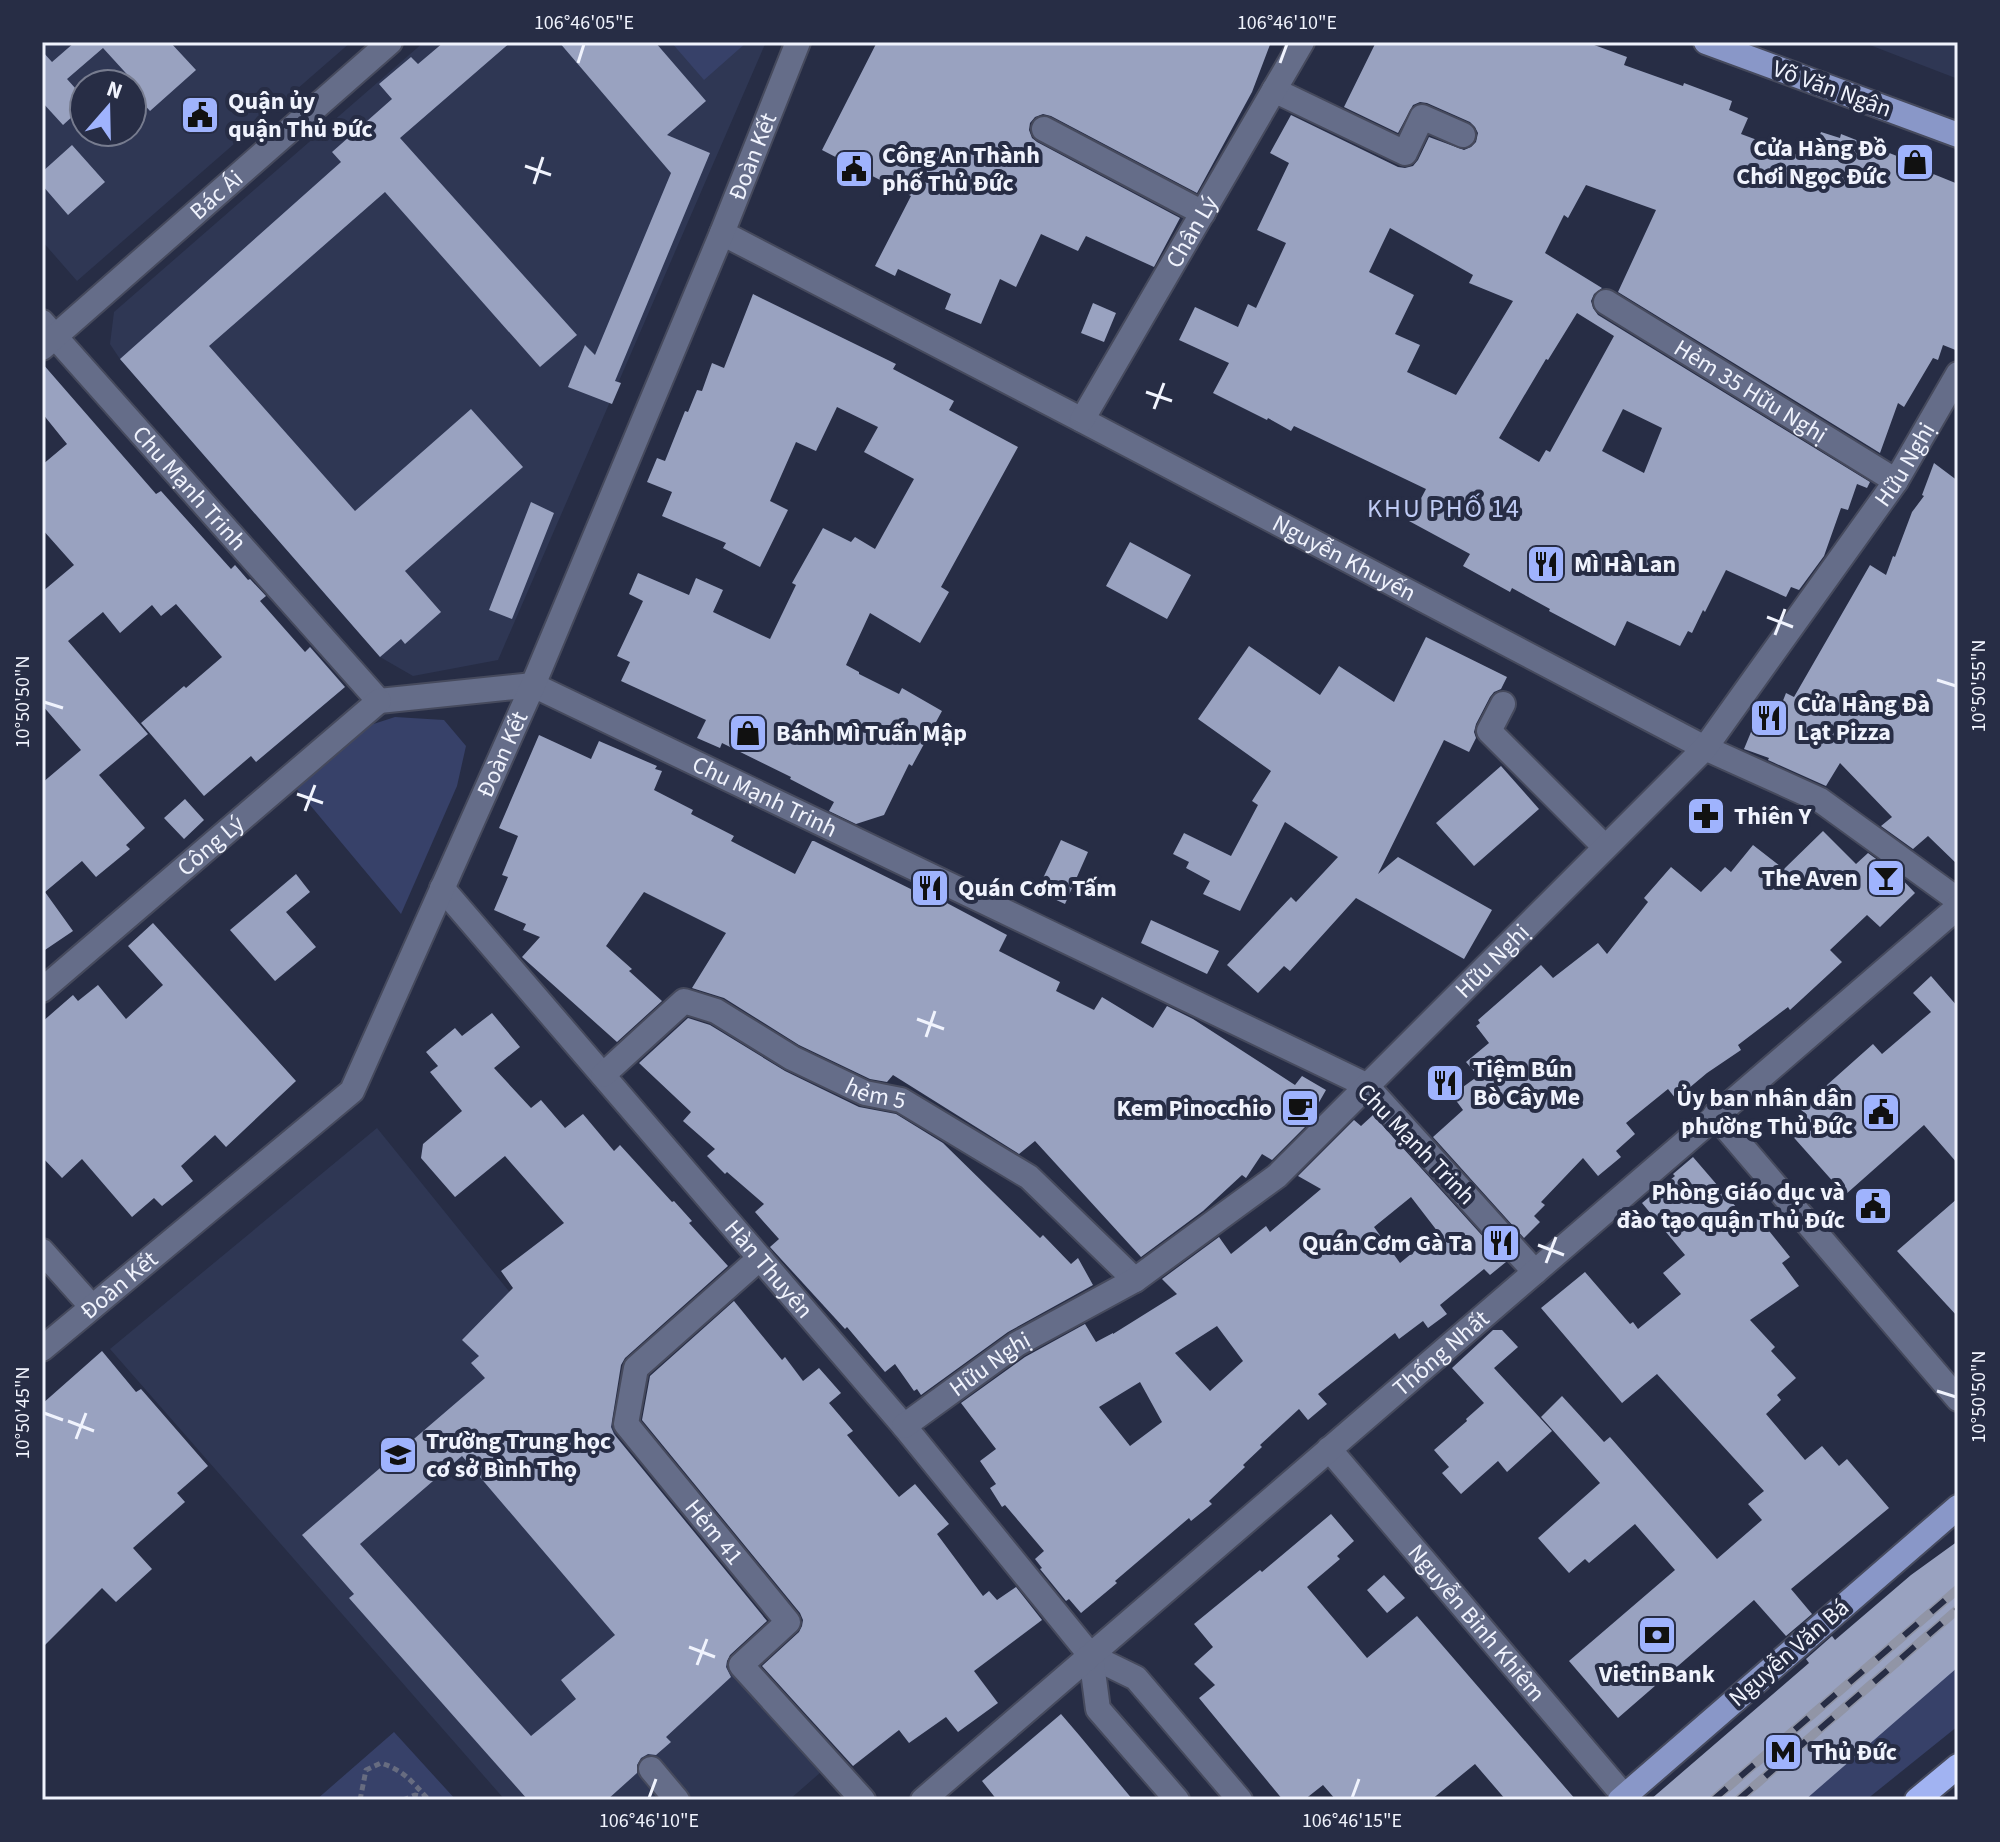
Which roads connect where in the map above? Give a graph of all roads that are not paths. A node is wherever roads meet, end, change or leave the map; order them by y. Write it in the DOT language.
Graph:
graph roads {
  1 [pos="798,42"];
  2 [pos="1302,42"];
  3 [pos="1706,42"];
  4 [pos="377,46"];
  5 [pos="1274,90"];
  6 [pos="1044,129"];
  7 [pos="1463,135"];
  8 [pos="1958,135"];
  9 [pos="1203,213"];
  10 [pos="722,233"];
  11 [pos="1606,302"];
  12 [pos="46,336"];
  13 [pos="1958,374"];
  14 [pos="1082,420"];
  15 [pos="1896,481"];
  16 [pos="533,685"];
  17 [pos="379,701"];
  18 [pos="1503,704"];
  19 [pos="1705,748"];
  20 [pos="1605,847"];
  21 [pos="442,888"];
  22 [pos="1958,900"];
  23 [pos="1958,907"];
  24 [pos="42,990"];
  25 [pos="603,1075"];
  26 [pos="1366,1085"];
  27 [pos="1715,1115"];
  28 [pos="42,1251"];
  29 [pos="760,1258"];
  30 [pos="1535,1272"];
  31 [pos="1135,1280"];
  32 [pos="92,1307"];
  33 [pos="42,1349"];
  34 [pos="1958,1399"];
  35 [pos="904,1426"];
  36 [pos="1329,1449"];
  37 [pos="1958,1507"];
  38 [pos="1091,1656"];
  39 [pos="1958,1766"];
  40 [pos="651,1769"];
  41 [pos="1622,1798"];
  42 [pos="677,1800"];
  43 [pos="863,1800"];
  44 [pos="923,1800"];
  45 [pos="1177,1800"];
  46 [pos="1240,1800"];
  47 [pos="1917,1800"];
  1 -- 10 [label="street, Đoàn Kết"];
  2 -- 5 [label="street, Chân Lý"];
  3 -- 8 [label="main road, Võ Văn Ngân"];
  4 -- 12 [label="street, Bác Ái"];
  5 -- 7 [label="street"];
  5 -- 9 [label="street, Chân Lý"];
  6 -- 9 [label="street"];
  9 -- 14 [label="street, Chân Lý"];
  10 -- 14 [label="street, Nguyễn Khuyến"];
  10 -- 16 [label="street, Đoàn Kết"];
  11 -- 15 [label="street, Hẻm 35 Hữu Nghị"];
  12 -- 17 [label="street, Chu Mạnh Trinh"];
  13 -- 15 [label="street, Hữu Nghị"];
  14 -- 19 [label="street, Nguyễn Khuyến"];
  15 -- 19 [label="street, Hữu Nghị"];
  16 -- 17 [label="street"];
  16 -- 21 [label="street, Đoàn Kết"];
  16 -- 26 [label="street, Chu Mạnh Trinh"];
  17 -- 24 [label="street, Công Lý"];
  18 -- 20 [label="street"];
  19 -- 20 [label="street, Hữu Nghị"];
  19 -- 22 [label="street, Nguyễn Khuyến"];
  20 -- 26 [label="street, Hữu Nghị"];
  21 -- 25 [label="street, Hàn Thuyên"];
  21 -- 32 [label="street, Đoàn Kết"];
  23 -- 27 [label="street, Thống Nhất"];
  25 -- 29 [label="street, Hàn Thuyên"];
  25 -- 31 [label="street, hẻm 5"];
  26 -- 30 [label="street, Chu Mạnh Trinh"];
  26 -- 31 [label="street, Hữu Nghị"];
  27 -- 30 [label="street, Thống Nhất"];
  27 -- 34 [label="street"];
  28 -- 32 [label="street"];
  29 -- 35 [label="street, Hàn Thuyên"];
  29 -- 43 [label="street, Hẻm 41"];
  30 -- 36 [label="street, Thống Nhất"];
  31 -- 35 [label="street, Hữu Nghị"];
  32 -- 33 [label="street, Đoàn Kết"];
  35 -- 38 [label="street, Hàn Thuyên"];
  36 -- 38 [label="street, Thống Nhất"];
  36 -- 41 [label="street, Nguyễn Bỉnh Khiêm"];
  37 -- 41 [label="main road, Nguyễn Văn Bá"];
  38 -- 44 [label="street, Thống Nhất"];
  38 -- 45 [label="street"];
  38 -- 46 [label="street, Hàn Thuyên"];
  39 -- 47 [label="highway"];
  40 -- 42 [label="street"];
}
